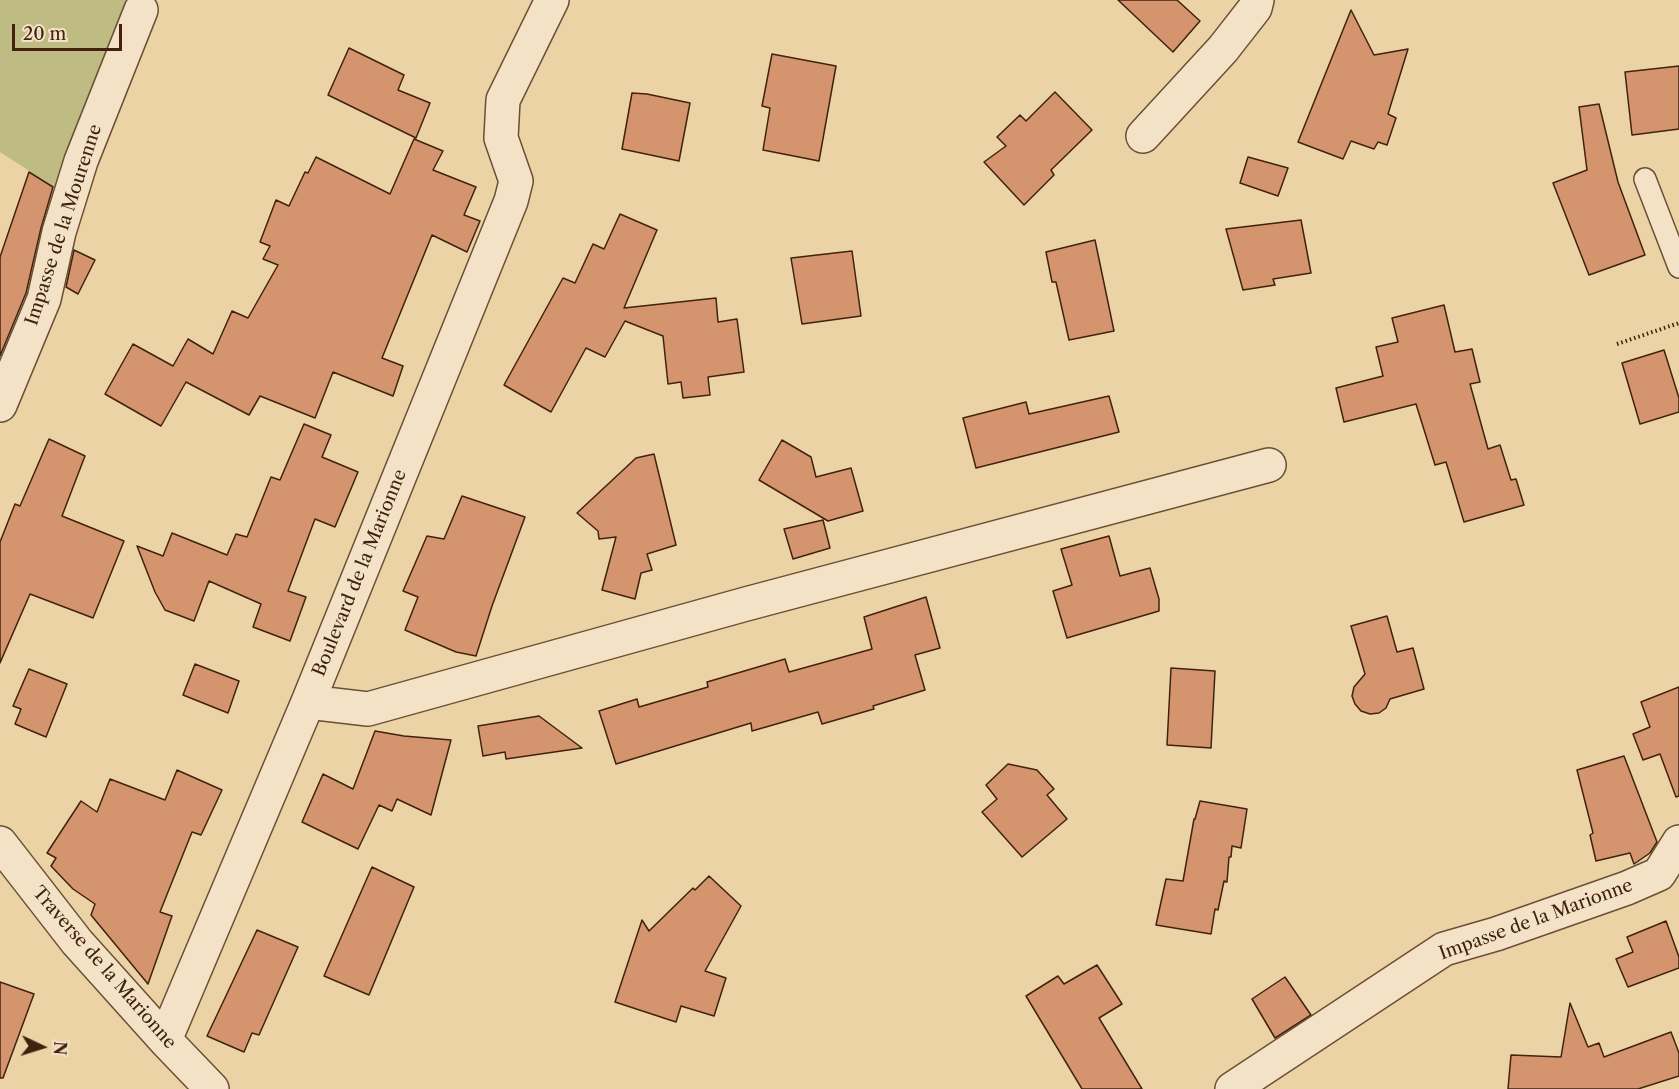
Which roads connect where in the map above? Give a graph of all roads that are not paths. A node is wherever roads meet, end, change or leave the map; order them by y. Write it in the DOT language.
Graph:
graph roads {
  1 [pos="552,0"];
  2 [pos="1257,0"];
  3 [pos="141,10"];
  4 [pos="1143,136"];
  5 [pos="1645,179"];
  6 [pos="1679,267"];
  7 [pos="0,405"];
  8 [pos="1269,465"];
  9 [pos="308,702"];
  10 [pos="1679,842"];
  11 [pos="0,843"];
  12 [pos="165,1040"];
  13 [pos="212,1089"];
  14 [pos="1232,1089"];
  1 -- 9 [label="street, Boulevard de la Marionne"];
  2 -- 4 [label="street"];
  3 -- 7 [label="street, Impasse de la Mourenne"];
  5 -- 6 [label="lane"];
  8 -- 9 [label="street"];
  9 -- 12 [label="street, Boulevard de la Marionne"];
  10 -- 14 [label="street, Impasse de la Marionne"];
  11 -- 12 [label="street, Traverse de la Marionne"];
  12 -- 13 [label="street, Traverse de la Marionne"];
}
